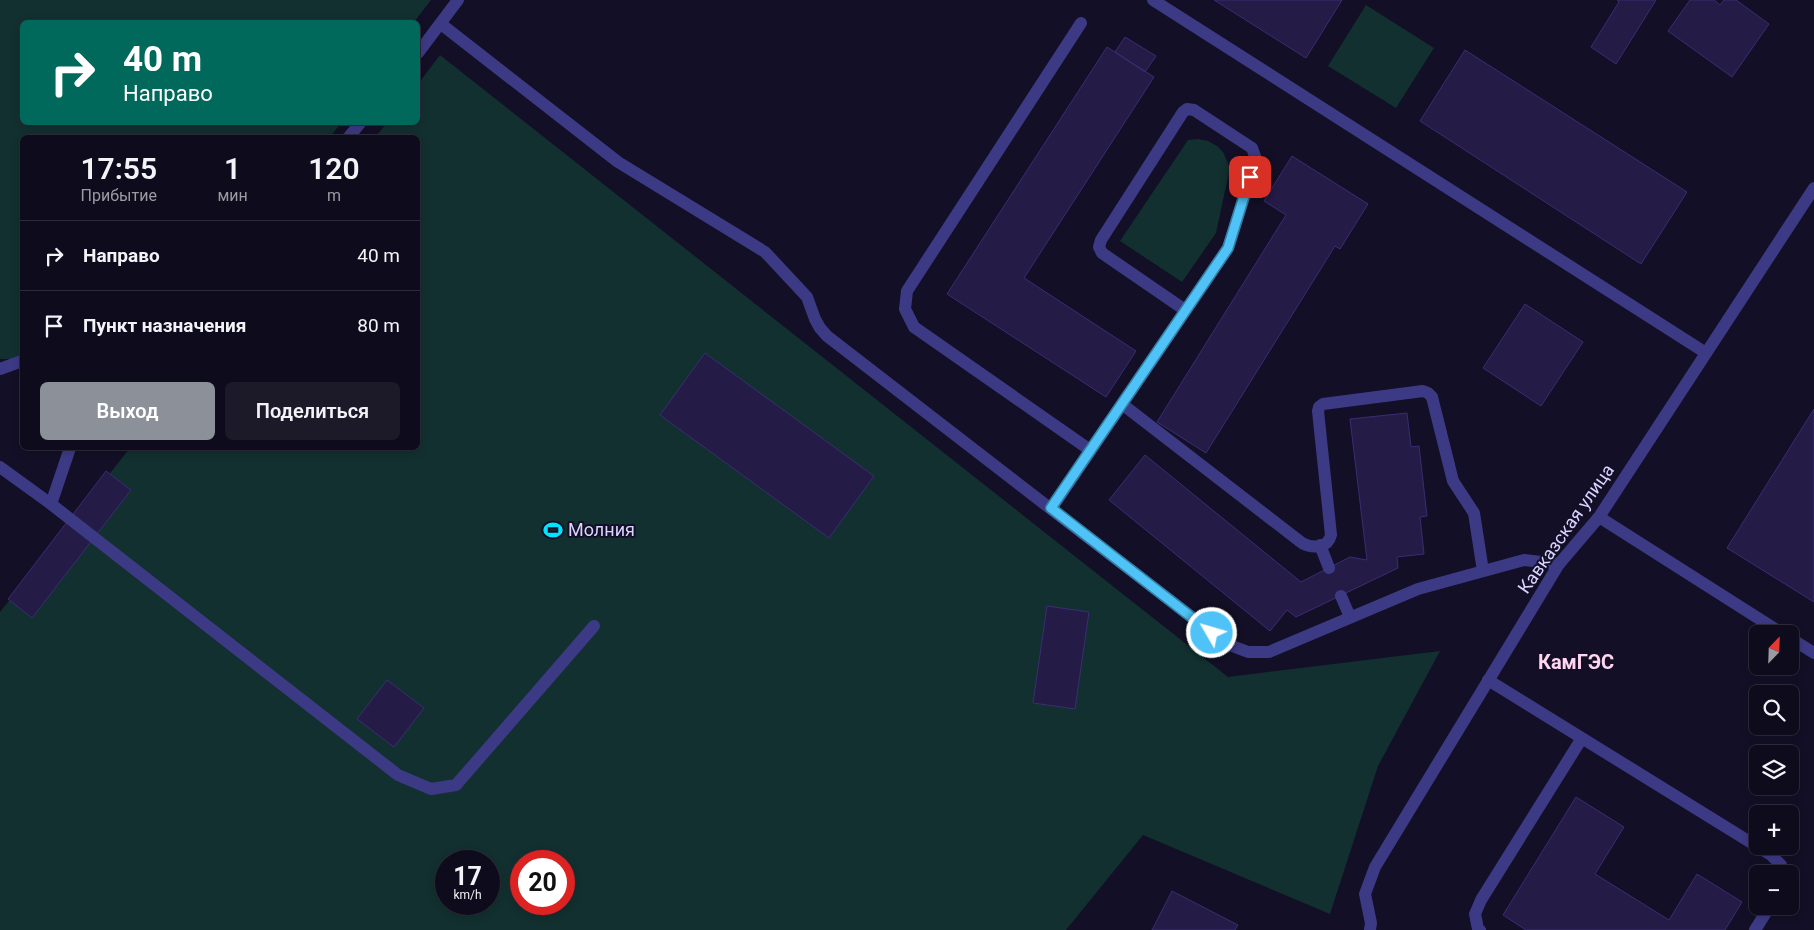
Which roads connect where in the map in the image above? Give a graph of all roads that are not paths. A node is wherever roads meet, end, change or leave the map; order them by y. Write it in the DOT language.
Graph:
graph roads {
  1 [pos="458,0"];
  2 [pos="1153,0"];
  3 [pos="1080,23"];
  4 [pos="441,24"];
  5 [pos="420,50"];
  6 [pos="359,125"];
  7 [pos="350,135"];
  8 [pos="1814,188"];
  9 [pos="1185,310"];
  10 [pos="1706,353"];
  11 [pos="20,362"];
  12 [pos="0,370"];
  13 [pos="1122,404"];
  14 [pos="69,450"];
  15 [pos="1090,450"];
  16 [pos="0,467"];
  17 [pos="51,504"];
  18 [pos="1051,508"];
  19 [pos="1599,516"];
  20 [pos="1320,545"];
  21 [pos="1559,564"];
  22 [pos="1329,568"];
  23 [pos="1483,571"];
  24 [pos="1341,596"];
  25 [pos="1350,617"];
  26 [pos="1769,625"];
  27 [pos="594,626"];
  28 [pos="1799,644"];
  29 [pos="1814,653"];
  30 [pos="1488,680"];
  31 [pos="1582,738"];
  32 [pos="1781,865"];
  33 [pos="1765,915"];
  34 [pos="1370,930"];
  35 [pos="1480,930"];
  36 [pos="1756,930"];
  1 -- 4 [label="street"];
  2 -- 10 [label="street"];
  3 -- 15 [label="street"];
  4 -- 5 [label="street"];
  4 -- 18 [label="street"];
  6 -- 7 [label="street"];
  8 -- 10 [label="street, Кавказская улица"];
  9 -- 9 [label="street"];
  9 -- 13 [label="street"];
  10 -- 19 [label="street, Кавказская улица"];
  11 -- 12 [label="street"];
  13 -- 15 [label="street"];
  13 -- 20 [label="street"];
  14 -- 17 [label="street"];
  15 -- 18 [label="street"];
  16 -- 17 [label="street"];
  17 -- 27 [label="street"];
  18 -- 25 [label="street"];
  19 -- 21 [label="street, Кавказская улица"];
  19 -- 26 [label="street"];
  20 -- 22 [label="street"];
  20 -- 23 [label="street"];
  21 -- 23 [label="street"];
  21 -- 30 [label="street, Кавказская улица"];
  23 -- 25 [label="street"];
  24 -- 25 [label="street"];
  28 -- 29 [label="street"];
  30 -- 31 [label="street"];
  30 -- 34 [label="street, Кавказская улица"];
  31 -- 32 [label="street"];
  31 -- 35 [label="street"];
  33 -- 36 [label="street"];
}
